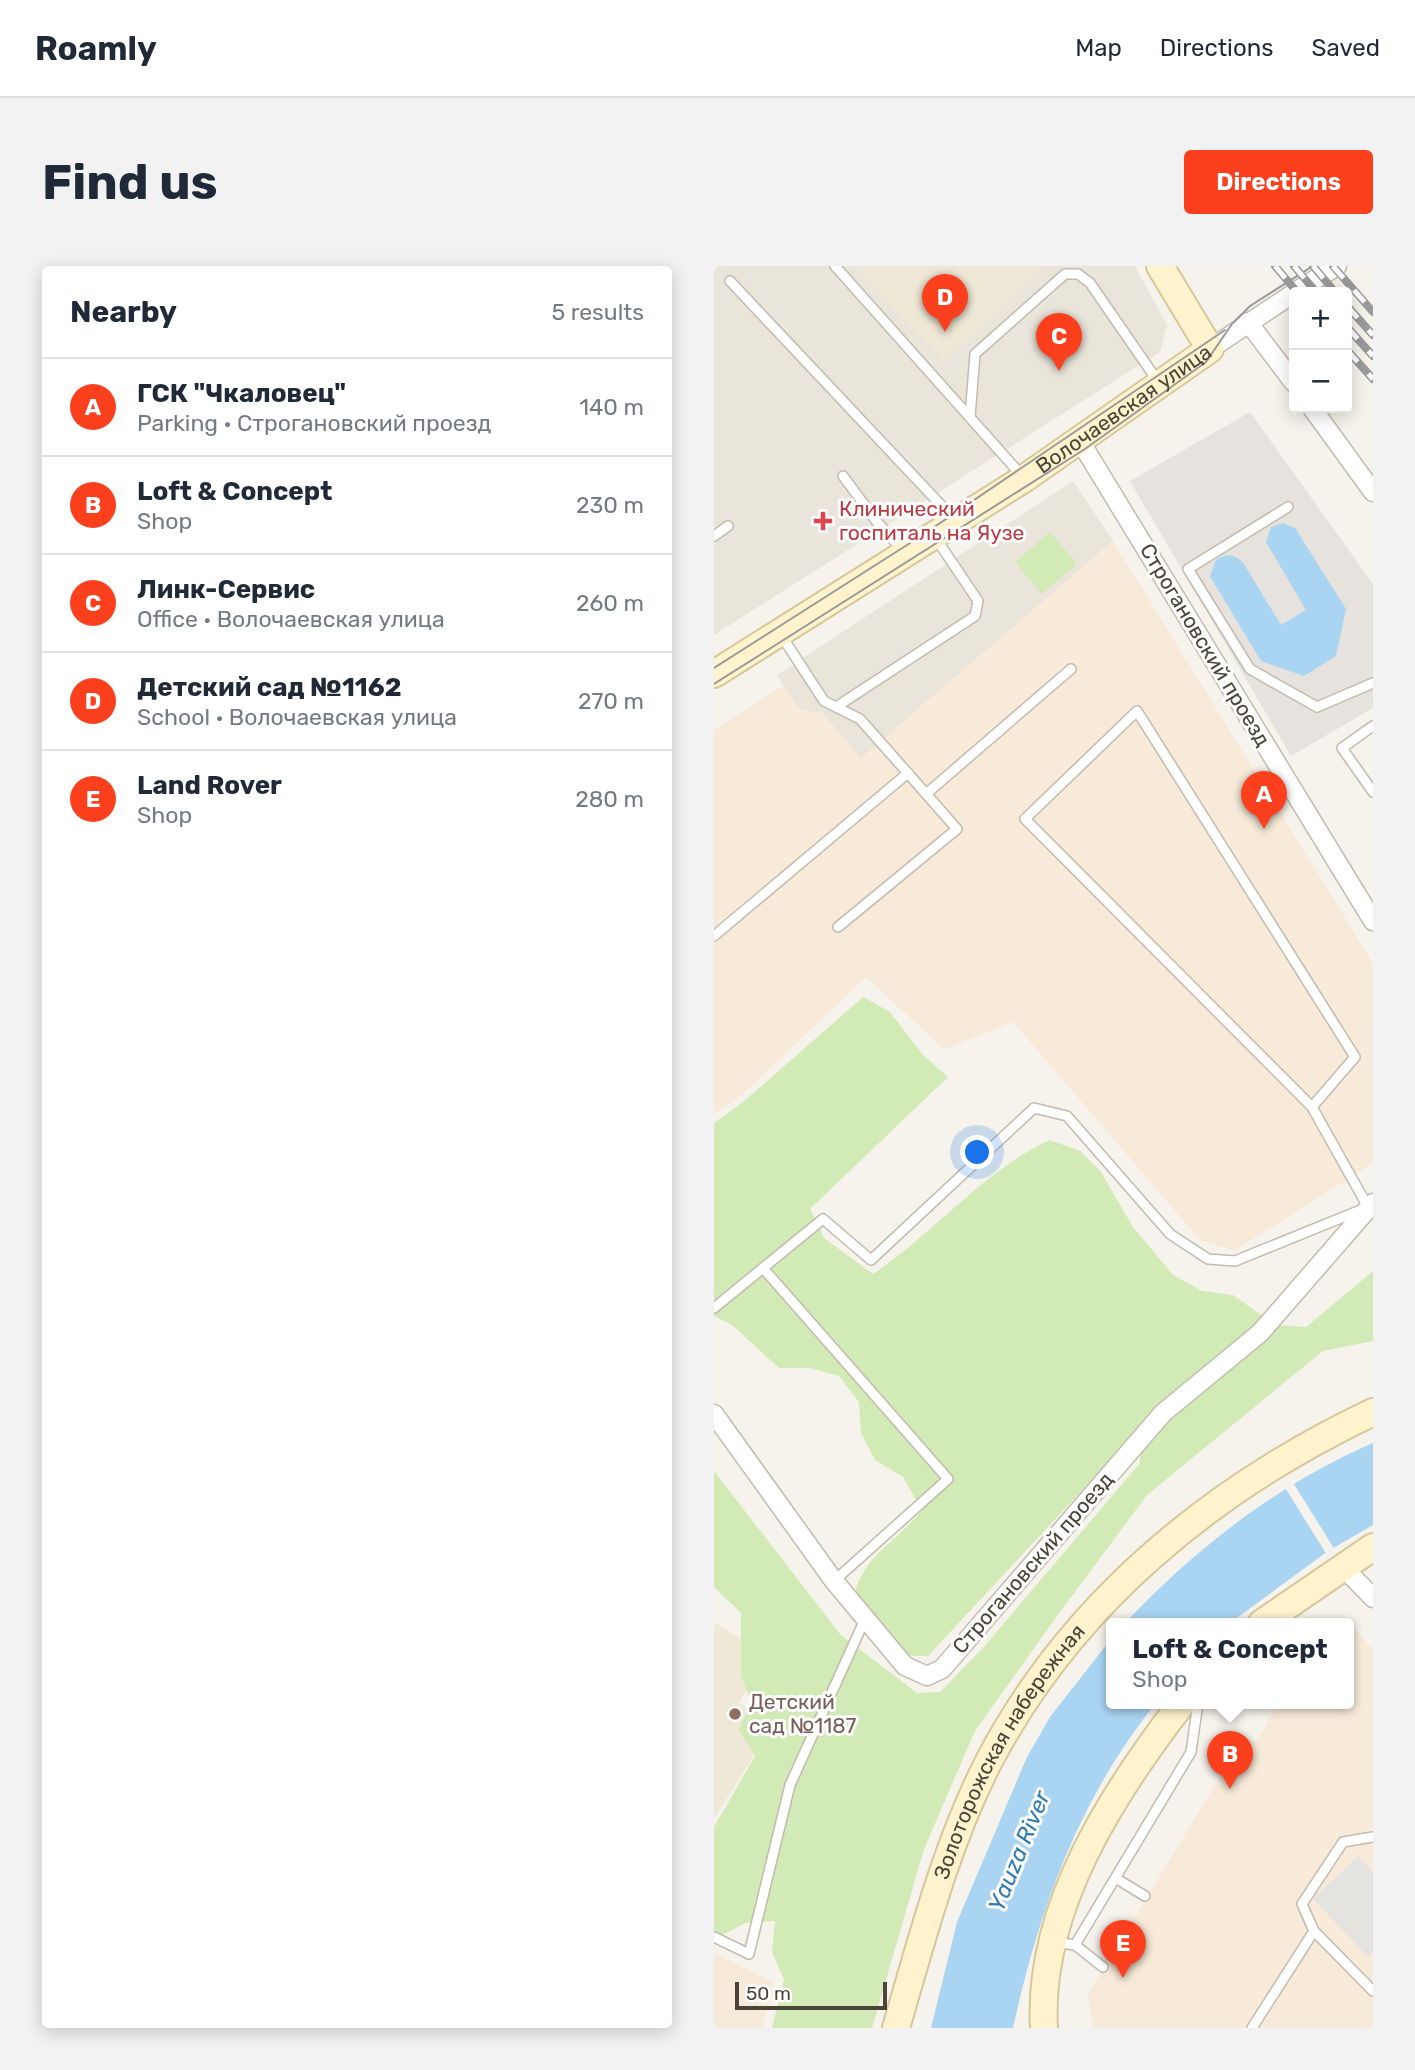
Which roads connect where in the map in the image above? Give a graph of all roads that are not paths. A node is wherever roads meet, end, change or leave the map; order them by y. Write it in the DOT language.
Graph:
graph roads {
  1 [pos="835,266"];
  2 [pos="1160,266"];
  3 [pos="1338,266"];
  4 [pos="730,281"];
  5 [pos="1305,287"];
  6 [pos="1289,297"];
  7 [pos="1248,322"];
  8 [pos="1210,349"];
  9 [pos="1289,376"];
  10 [pos="1160,384"];
  11 [pos="1316,413"];
  12 [pos="970,418"];
  13 [pos="1080,441"];
  14 [pos="843,476"];
  15 [pos="1024,478"];
  16 [pos="1373,492"];
  17 [pos="1289,507"];
  18 [pos="957,521"];
  19 [pos="728,526"];
  20 [pos="714,536"];
  21 [pos="934,536"];
  22 [pos="905,554"];
  23 [pos="779,633"];
  24 [pos="1072,669"];
  25 [pos="714,674"];
  26 [pos="1373,683"];
  27 [pos="836,707"];
  28 [pos="1373,726"];
  29 [pos="908,773"];
  30 [pos="1373,792"];
  31 [pos="926,794"];
  32 [pos="1373,921"];
  33 [pos="838,927"];
  34 [pos="714,936"];
  35 [pos="1312,1107"];
  36 [pos="1370,1205"];
  37 [pos="763,1268"];
  38 [pos="714,1308"];
  39 [pos="1373,1412"];
  40 [pos="714,1414"];
  41 [pos="1373,1548"];
  42 [pos="1343,1567"];
  43 [pos="834,1581"];
  44 [pos="1372,1595"];
  45 [pos="1269,1618"];
  46 [pos="865,1619"];
  47 [pos="1177,1709"];
  48 [pos="1197,1709"];
  49 [pos="1373,1837"];
  50 [pos="1117,1879"];
  51 [pos="1145,1896"];
  52 [pos="1314,1931"];
  53 [pos="714,1937"];
  54 [pos="1064,1943"];
  55 [pos="1103,1967"];
  56 [pos="1373,1991"];
  57 [pos="896,2028"];
  58 [pos="1044,2028"];
  59 [pos="1252,2028"];
  1 -- 12 [label="lane"];
  2 -- 8 [label="main road"];
  3 -- 5 [label="street, Волочаевская улица"];
  4 -- 18 [label="lane"];
  6 -- 7 [label="street, Волочаевская улица"];
  7 -- 8 [label="street, Волочаевская улица"];
  7 -- 9 [label="street"];
  8 -- 10 [label="main road, Волочаевская улица"];
  10 -- 12 [label="lane"];
  10 -- 13 [label="main road, Волочаевская улица"];
  11 -- 16 [label="street"];
  12 -- 15 [label="lane"];
  13 -- 15 [label="main road, Волочаевская улица"];
  13 -- 32 [label="street, Строгановский проезд"];
  14 -- 22 [label="lane"];
  15 -- 18 [label="main road, Волочаевская улица"];
  17 -- 26 [label="lane"];
  18 -- 21 [label="main road, Волочаевская улица"];
  19 -- 20 [label="lane"];
  21 -- 22 [label="main road, Волочаевская улица"];
  21 -- 27 [label="lane"];
  22 -- 23 [label="main road, Волочаевская улица"];
  23 -- 25 [label="main road, Волочаевская улица"];
  23 -- 27 [label="lane"];
  24 -- 31 [label="lane"];
  27 -- 29 [label="lane"];
  28 -- 30 [label="lane"];
  29 -- 31 [label="lane"];
  29 -- 34 [label="lane"];
  31 -- 33 [label="lane"];
  35 -- 35 [label="lane"];
  35 -- 36 [label="lane"];
  36 -- 37 [label="lane"];
  36 -- 46 [label="street, Строгановский проезд"];
  37 -- 38 [label="lane"];
  37 -- 43 [label="lane"];
  39 -- 57 [label="main road, Золоторожская набережная"];
  40 -- 43 [label="street, Строгановский проезд"];
  41 -- 42 [label="main road"];
  42 -- 44 [label="street"];
  42 -- 45 [label="main road"];
  43 -- 46 [label="street, Строгановский проезд"];
  46 -- 53 [label="lane"];
  47 -- 54 [label="main road"];
  48 -- 50 [label="lane"];
  49 -- 52 [label="lane"];
  50 -- 51 [label="lane"];
  50 -- 54 [label="lane"];
  52 -- 56 [label="lane"];
  52 -- 59 [label="lane"];
  54 -- 55 [label="lane"];
  54 -- 58 [label="main road"];
}
